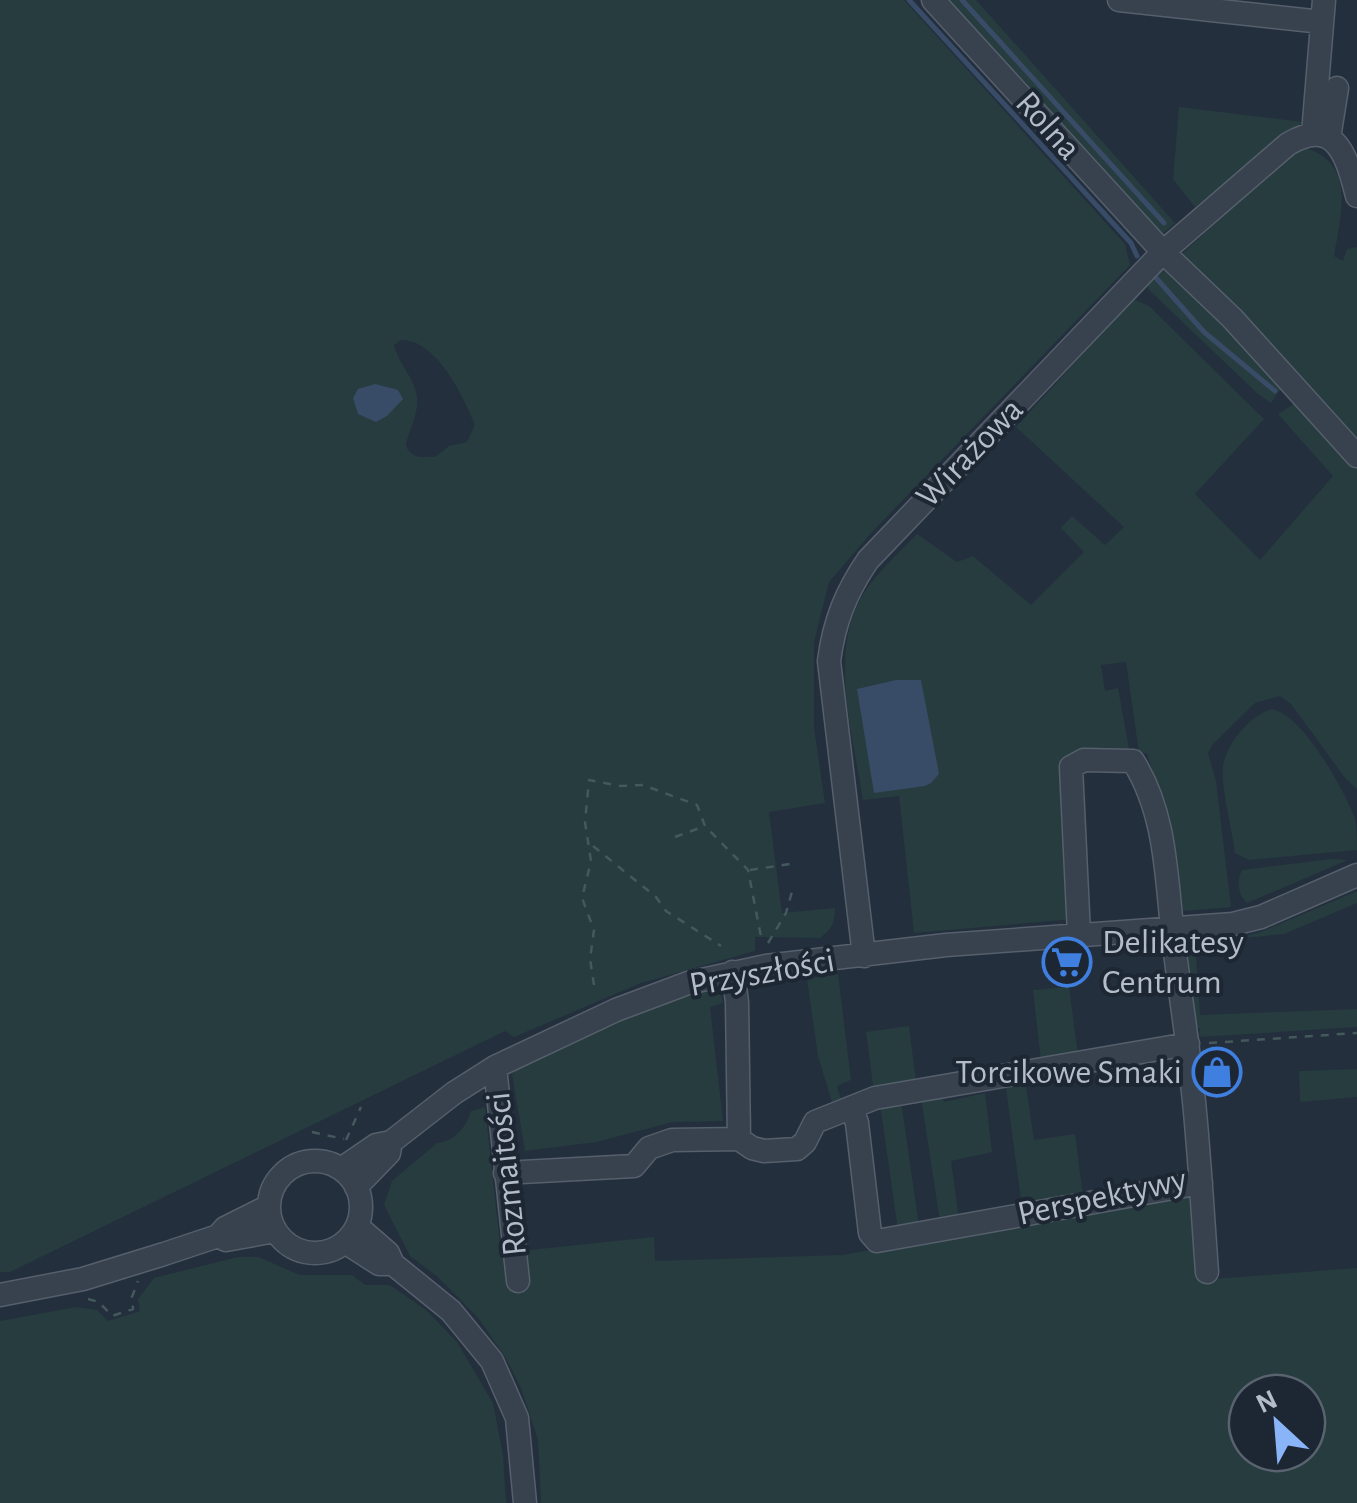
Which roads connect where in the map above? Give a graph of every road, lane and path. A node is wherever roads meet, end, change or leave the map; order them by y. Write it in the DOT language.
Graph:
graph roads {
  1 [pos="933,0"];
  2 [pos="1119,0"];
  3 [pos="1323,11"];
  4 [pos="1337,88"];
  5 [pos="1321,136"];
  6 [pos="1357,196"];
  7 [pos="1162,252"];
  8 [pos="1357,456"];
  9 [pos="704,826"];
  10 [pos="674,837"];
  11 [pos="590,844"];
  12 [pos="790,864"];
  13 [pos="748,870"];
  14 [pos="1357,875"];
  15 [pos="793,888"];
  16 [pos="1173,929"];
  17 [pos="1079,934"];
  18 [pos="762,942"];
  19 [pos="768,943"];
  20 [pos="721,946"];
  21 [pos="864,956"];
  22 [pos="733,972"];
  23 [pos="594,985"];
  24 [pos="1357,1033"];
  25 [pos="1188,1044"];
  26 [pos="495,1067"];
  27 [pos="855,1106"];
  28 [pos="361,1107"];
  29 [pos="312,1132"];
  30 [pos="739,1139"];
  31 [pos="505,1173"];
  32 [pos="348,1178"];
  33 [pos="1201,1183"];
  34 [pos="269,1206"];
  35 [pos="218,1236"];
  36 [pos="272,1238"];
  37 [pos="347,1242"];
  38 [pos="1207,1272"];
  39 [pos="140,1278"];
  40 [pos="518,1282"];
  41 [pos="0,1295"];
  42 [pos="86,1299"];
  43 [pos="525,1503"];
  1 -- 7 [label="street, Rolna"];
  2 -- 3 [label="street"];
  3 -- 5 [label="street"];
  4 -- 5 [label="street"];
  5 -- 6 [label="street"];
  5 -- 7 [label="street, Wirażowa"];
  7 -- 8 [label="street, Rolna"];
  7 -- 21 [label="street, Wirażowa"];
  9 -- 10 [label="path"];
  9 -- 11 [label="path"];
  9 -- 13 [label="path"];
  11 -- 20 [label="path"];
  11 -- 23 [label="path"];
  12 -- 13 [label="path"];
  13 -- 18 [label="path"];
  14 -- 16 [label="street, Przyszłości"];
  15 -- 19 [label="path"];
  16 -- 17 [label="street, Przyszłości"];
  16 -- 17 [label="street, Perspektywy"];
  16 -- 25 [label="street, Perspektywy"];
  17 -- 21 [label="street, Przyszłości"];
  21 -- 22 [label="street, Przyszłości"];
  22 -- 26 [label="street, Przyszłości"];
  22 -- 30 [label="street"];
  24 -- 25 [label="path"];
  25 -- 27 [label="street"];
  25 -- 33 [label="street, Perspektywy"];
  26 -- 31 [label="street, Rozmaitości"];
  26 -- 32 [label="street, Przyszłości"];
  27 -- 30 [label="street"];
  27 -- 33 [label="street, Perspektywy"];
  28 -- 29 [label="path"];
  30 -- 31 [label="street"];
  31 -- 40 [label="street, Rozmaitości"];
  32 -- 34 [label="street"];
  32 -- 37 [label="street"];
  33 -- 38 [label="street"];
  34 -- 35 [label="street"];
  34 -- 36 [label="street"];
  35 -- 36 [label="street"];
  35 -- 41 [label="street"];
  36 -- 37 [label="street"];
  36 -- 37 [label="path"];
  37 -- 43 [label="street"];
  39 -- 42 [label="path"];
}
